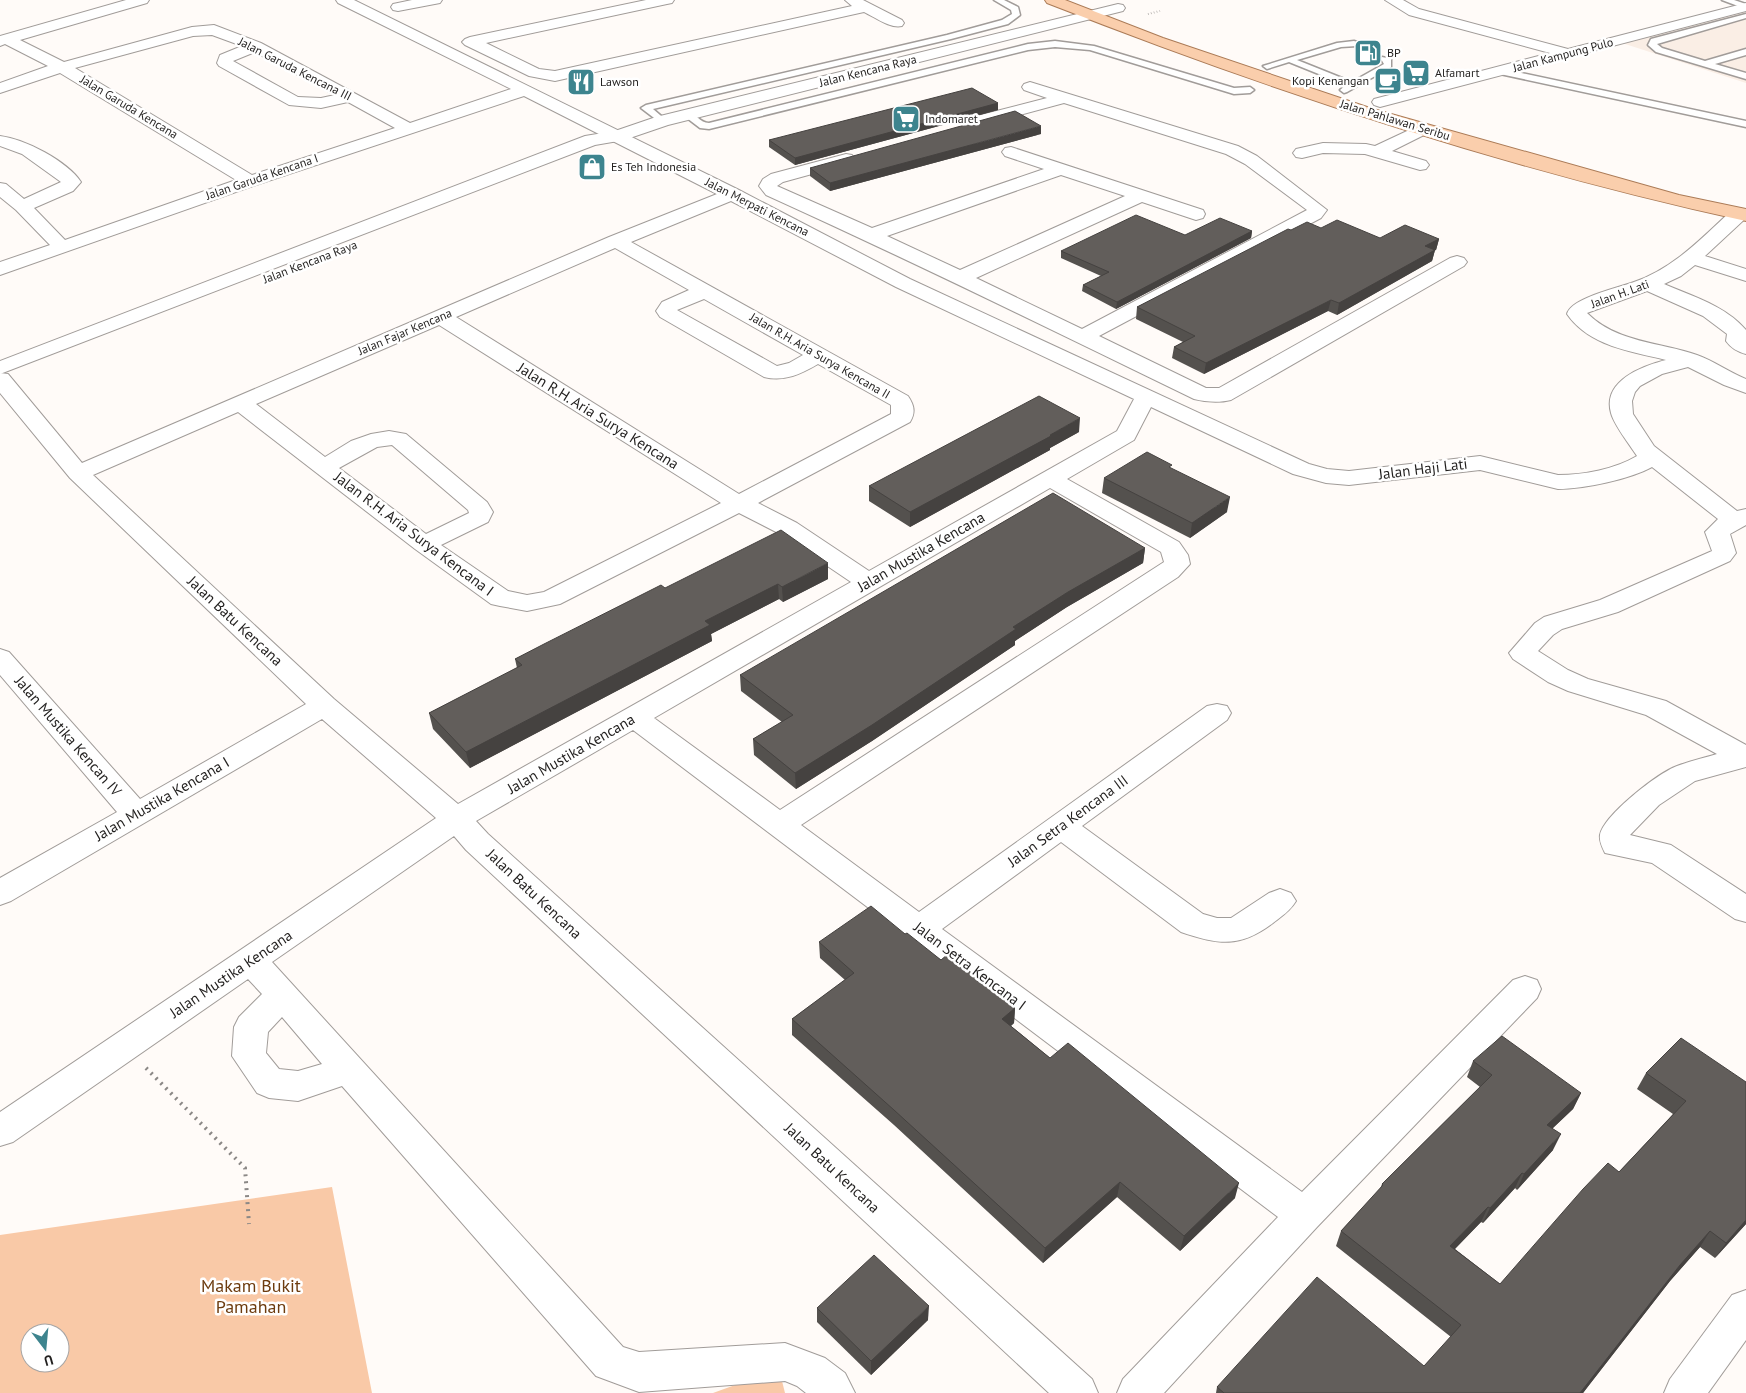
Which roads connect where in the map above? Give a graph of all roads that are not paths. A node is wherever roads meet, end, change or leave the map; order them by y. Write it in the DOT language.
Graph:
graph roads {
  1 [pos="142,0"];
  2 [pos="343,0"];
  3 [pos="382,0"];
  4 [pos="435,0"];
  5 [pos="667,0"];
  6 [pos="998,0"];
  7 [pos="1052,0"];
  8 [pos="1392,0"];
  9 [pos="1726,0"];
  10 [pos="858,3"];
  11 [pos="583,5"];
  12 [pos="398,7"];
  13 [pos="1746,7"];
  14 [pos="1096,8"];
  15 [pos="1133,14"];
  16 [pos="597,15"];
  17 [pos="1746,16"];
  18 [pos="897,23"];
  19 [pos="411,34"];
  20 [pos="453,34"];
  21 [pos="948,36"];
  22 [pos="1006,37"];
  23 [pos="3,40"];
  24 [pos="470,42"];
  25 [pos="1208,42"];
  26 [pos="1354,44"];
  27 [pos="256,46"];
  28 [pos="966,46"];
  29 [pos="1028,47"];
  30 [pos="1746,52"];
  31 [pos="1567,54"];
  32 [pos="1385,59"];
  33 [pos="1290,60"];
  34 [pos="1705,64"];
  35 [pos="1267,66"];
  36 [pos="62,67"];
  37 [pos="817,67"];
  38 [pos="1503,72"];
  39 [pos="1746,76"];
  40 [pos="834,79"];
  41 [pos="1030,87"];
  42 [pos="0,88"];
  43 [pos="1347,88"];
  44 [pos="526,90"];
  45 [pos="1250,90"];
  46 [pos="350,96"];
  47 [pos="1064,98"];
  48 [pos="1380,102"];
  49 [pos="688,115"];
  50 [pos="662,121"];
  51 [pos="1746,124"];
  52 [pos="959,127"];
  53 [pos="408,128"];
  54 [pos="1422,130"];
  55 [pos="618,136"];
  56 [pos="0,141"];
  57 [pos="1011,152"];
  58 [pos="1377,152"];
  59 [pos="1302,153"];
  60 [pos="863,154"];
  61 [pos="1420,165"];
  62 [pos="1061,170"];
  63 [pos="1633,172"];
  64 [pos="250,181"];
  65 [pos="1617,183"];
  66 [pos="0,188"];
  67 [pos="733,194"];
  68 [pos="1140,196"];
  69 [pos="22,206"];
  70 [pos="1744,209"];
  71 [pos="1196,214"];
  72 [pos="871,235"];
  73 [pos="616,241"];
  74 [pos="61,246"];
  75 [pos="914,257"];
  76 [pos="1692,258"];
  77 [pos="1457,262"];
  78 [pos="0,269"];
  79 [pos="899,275"];
  80 [pos="1746,275"];
  81 [pos="960,278"];
  82 [pos="1648,284"];
  83 [pos="706,291"];
  84 [pos="447,314"];
  85 [pos="1082,337"];
  86 [pos="1746,348"];
  87 [pos="818,354"];
  88 [pos="1690,360"];
  89 [pos="1,378"];
  90 [pos="1746,386"];
  91 [pos="1146,396"];
  92 [pos="240,403"];
  93 [pos="1647,452"];
  94 [pos="324,467"];
  95 [pos="78,473"];
  96 [pos="1049,478"];
  97 [pos="749,504"];
  98 [pos="1741,519"];
  99 [pos="424,544"];
  100 [pos="868,582"];
  101 [pos="0,658"];
  102 [pos="324,706"];
  103 [pos="1217,713"];
  104 [pos="635,718"];
  105 [pos="1745,756"];
  106 [pos="136,814"];
  107 [pos="456,819"];
  108 [pos="779,825"];
  109 [pos="1061,826"];
  110 [pos="0,893"];
  111 [pos="1280,901"];
  112 [pos="1746,910"];
  113 [pos="919,928"];
  114 [pos="251,960"];
  115 [pos="1525,989"];
  116 [pos="282,995"];
  117 [pos="348,1070"];
  118 [pos="0,1132"];
  119 [pos="1304,1215"];
  120 [pos="1746,1308"];
  121 [pos="835,1393"];
  122 [pos="1078,1393"];
  123 [pos="1137,1393"];
  124 [pos="1684,1393"];
  1 -- 23 [label="street, Jalan Garuda Kencana"];
  2 -- 19 [label="street, Jalan Merpati Kencana"];
  3 -- 12 [label="street"];
  4 -- 12 [label="street"];
  5 -- 16 [label="street"];
  6 -- 21 [label="lane"];
  7 -- 14 [label="main road, Jalan Pahlawan Seribu"];
  8 -- 31 [label="street"];
  9 -- 13 [label="lane"];
  10 -- 18 [label="street"];
  10 -- 24 [label="street"];
  11 -- 16 [label="street"];
  12 -- 19 [label="street"];
  13 -- 31 [label="street, Jalan Kampung Pulo"];
  14 -- 15 [label="main road, Jalan Pahlawan Seribu"];
  14 -- 22 [label="street, Jalan Kencana Raya"];
  14 -- 54 [label="main road, Jalan Pahlawan Seribu"];
  16 -- 24 [label="street"];
  17 -- 34 [label="lane"];
  19 -- 44 [label="street, Jalan Merpati Kencana"];
  20 -- 24 [label="street"];
  21 -- 28 [label="lane"];
  21 -- 37 [label="lane"];
  22 -- 28 [label="street, Jalan Kencana Raya"];
  22 -- 29 [label="lane"];
  23 -- 36 [label="street, Jalan Garuda Kencana"];
  25 -- 35 [label="main road, Jalan Pahlawan Seribu"];
  26 -- 33 [label="lane"];
  27 -- 36 [label="street, Jalan Garuda Kencana III"];
  27 -- 46 [label="street, Jalan Garuda Kencana III"];
  27 -- 46 [label="street"];
  28 -- 40 [label="street, Jalan Kencana Raya"];
  29 -- 45 [label="lane"];
  29 -- 49 [label="lane"];
  30 -- 34 [label="lane"];
  31 -- 38 [label="street, Jalan Kampung Pulo"];
  32 -- 43 [label="lane"];
  33 -- 35 [label="lane"];
  33 -- 43 [label="lane"];
  34 -- 39 [label="lane"];
  35 -- 43 [label="main road, Jalan Pahlawan Seribu"];
  36 -- 42 [label="street, Jalan Garuda Kencana III"];
  36 -- 64 [label="street, Jalan Garuda Kencana"];
  37 -- 40 [label="lane"];
  37 -- 50 [label="lane"];
  38 -- 48 [label="street, Jalan Kampung Pulo"];
  38 -- 51 [label="lane"];
  40 -- 49 [label="street, Jalan Kencana Raya"];
  41 -- 47 [label="street"];
  43 -- 48 [label="main road, Jalan Pahlawan Seribu"];
  44 -- 53 [label="street, Jalan Garuda Kencana I"];
  44 -- 55 [label="street, Jalan Merpati Kencana"];
  46 -- 53 [label="street, Jalan Garuda Kencana III"];
  47 -- 52 [label="street"];
  47 -- 85 [label="street"];
  48 -- 63 [label="main road, Jalan Pahlawan Seribu"];
  49 -- 50 [label="street, Jalan Kencana Raya"];
  50 -- 55 [label="street, Jalan Kencana Raya"];
  53 -- 64 [label="street, Jalan Garuda Kencana I"];
  54 -- 58 [label="street"];
  54 -- 65 [label="main road, Jalan Pahlawan Seribu"];
  55 -- 67 [label="street, Jalan Merpati Kencana"];
  55 -- 89 [label="street, Jalan Kencana Raya"];
  56 -- 69 [label="street"];
  57 -- 62 [label="street"];
  58 -- 59 [label="street"];
  58 -- 61 [label="street"];
  60 -- 72 [label="street"];
  62 -- 68 [label="street"];
  62 -- 72 [label="street"];
  63 -- 65 [label="main road"];
  63 -- 70 [label="main road, Jalan Pahlawan Seribu"];
  64 -- 74 [label="street, Jalan Garuda Kencana I"];
  65 -- 70 [label="main road, Jalan Pahlawan Seribu"];
  66 -- 69 [label="street"];
  67 -- 73 [label="street, Jalan Fajar Kencana"];
  67 -- 79 [label="street, Jalan Merpati Kencana"];
  68 -- 71 [label="street"];
  68 -- 81 [label="street"];
  69 -- 74 [label="street"];
  70 -- 76 [label="street, Jalan H. Lati"];
  72 -- 75 [label="street"];
  73 -- 83 [label="street, Jalan R.H. Aria Surya Kencana II"];
  73 -- 84 [label="street, Jalan Fajar Kencana"];
  74 -- 78 [label="street, Jalan Garuda Kencana I"];
  75 -- 79 [label="street"];
  75 -- 81 [label="street"];
  76 -- 80 [label="street"];
  76 -- 82 [label="street, Jalan H. Lati"];
  77 -- 85 [label="street"];
  79 -- 91 [label="street, Jalan Merpati Kencana"];
  81 -- 85 [label="street"];
  82 -- 86 [label="street"];
  82 -- 88 [label="street, Jalan H. Lati"];
  83 -- 87 [label="street, Jalan R.H. Aria Surya Kencana II"];
  83 -- 87 [label="street"];
  84 -- 92 [label="street, Jalan Fajar Kencana"];
  84 -- 97 [label="street, Jalan R.H. Aria Surya Kencana"];
  87 -- 97 [label="street, Jalan R.H. Aria Surya Kencana II"];
  88 -- 90 [label="street, Jalan H. Lati"];
  88 -- 93 [label="street"];
  89 -- 95 [label="street, Jalan Batu Kencana"];
  91 -- 93 [label="street, Jalan Haji Lati"];
  91 -- 96 [label="street, Jalan Mustika Kencana"];
  92 -- 94 [label="street, Jalan R.H. Aria Surya Kencana I"];
  92 -- 95 [label="street, Jalan Fajar Kencana"];
  93 -- 98 [label="street"];
  94 -- 99 [label="street, Jalan R.H. Aria Surya Kencana I"];
  94 -- 99 [label="street"];
  95 -- 102 [label="street, Jalan Batu Kencana"];
  96 -- 100 [label="street, Jalan Mustika Kencana"];
  96 -- 108 [label="street"];
  97 -- 99 [label="street, Jalan R.H. Aria Surya Kencana I"];
  97 -- 100 [label="street, Jalan R.H. Aria Surya Kencana"];
  98 -- 105 [label="street"];
  100 -- 104 [label="street, Jalan Mustika Kencana"];
  101 -- 106 [label="street, Jalan Mustika Kencan IV"];
  102 -- 106 [label="street, Jalan Mustika Kencana I"];
  102 -- 107 [label="street, Jalan Batu Kencana"];
  103 -- 109 [label="street, Jalan Setra Kencana III"];
  104 -- 107 [label="street, Jalan Mustika Kencana"];
  104 -- 108 [label="street, Jalan Setra Kencana I"];
  105 -- 112 [label="street"];
  106 -- 110 [label="street, Jalan Mustika Kencana I"];
  107 -- 114 [label="street, Jalan Mustika Kencana"];
  107 -- 122 [label="street, Jalan Batu Kencana"];
  108 -- 113 [label="street, Jalan Setra Kencana I"];
  109 -- 111 [label="street"];
  109 -- 113 [label="street, Jalan Setra Kencana III"];
  113 -- 119 [label="street, Jalan Setra Kencana I"];
  114 -- 116 [label="street"];
  114 -- 118 [label="street, Jalan Mustika Kencana"];
  115 -- 119 [label="street"];
  116 -- 117 [label="street"];
  116 -- 117 [label="street"];
  117 -- 121 [label="street"];
  119 -- 123 [label="street"];
  120 -- 124 [label="street"];
}
